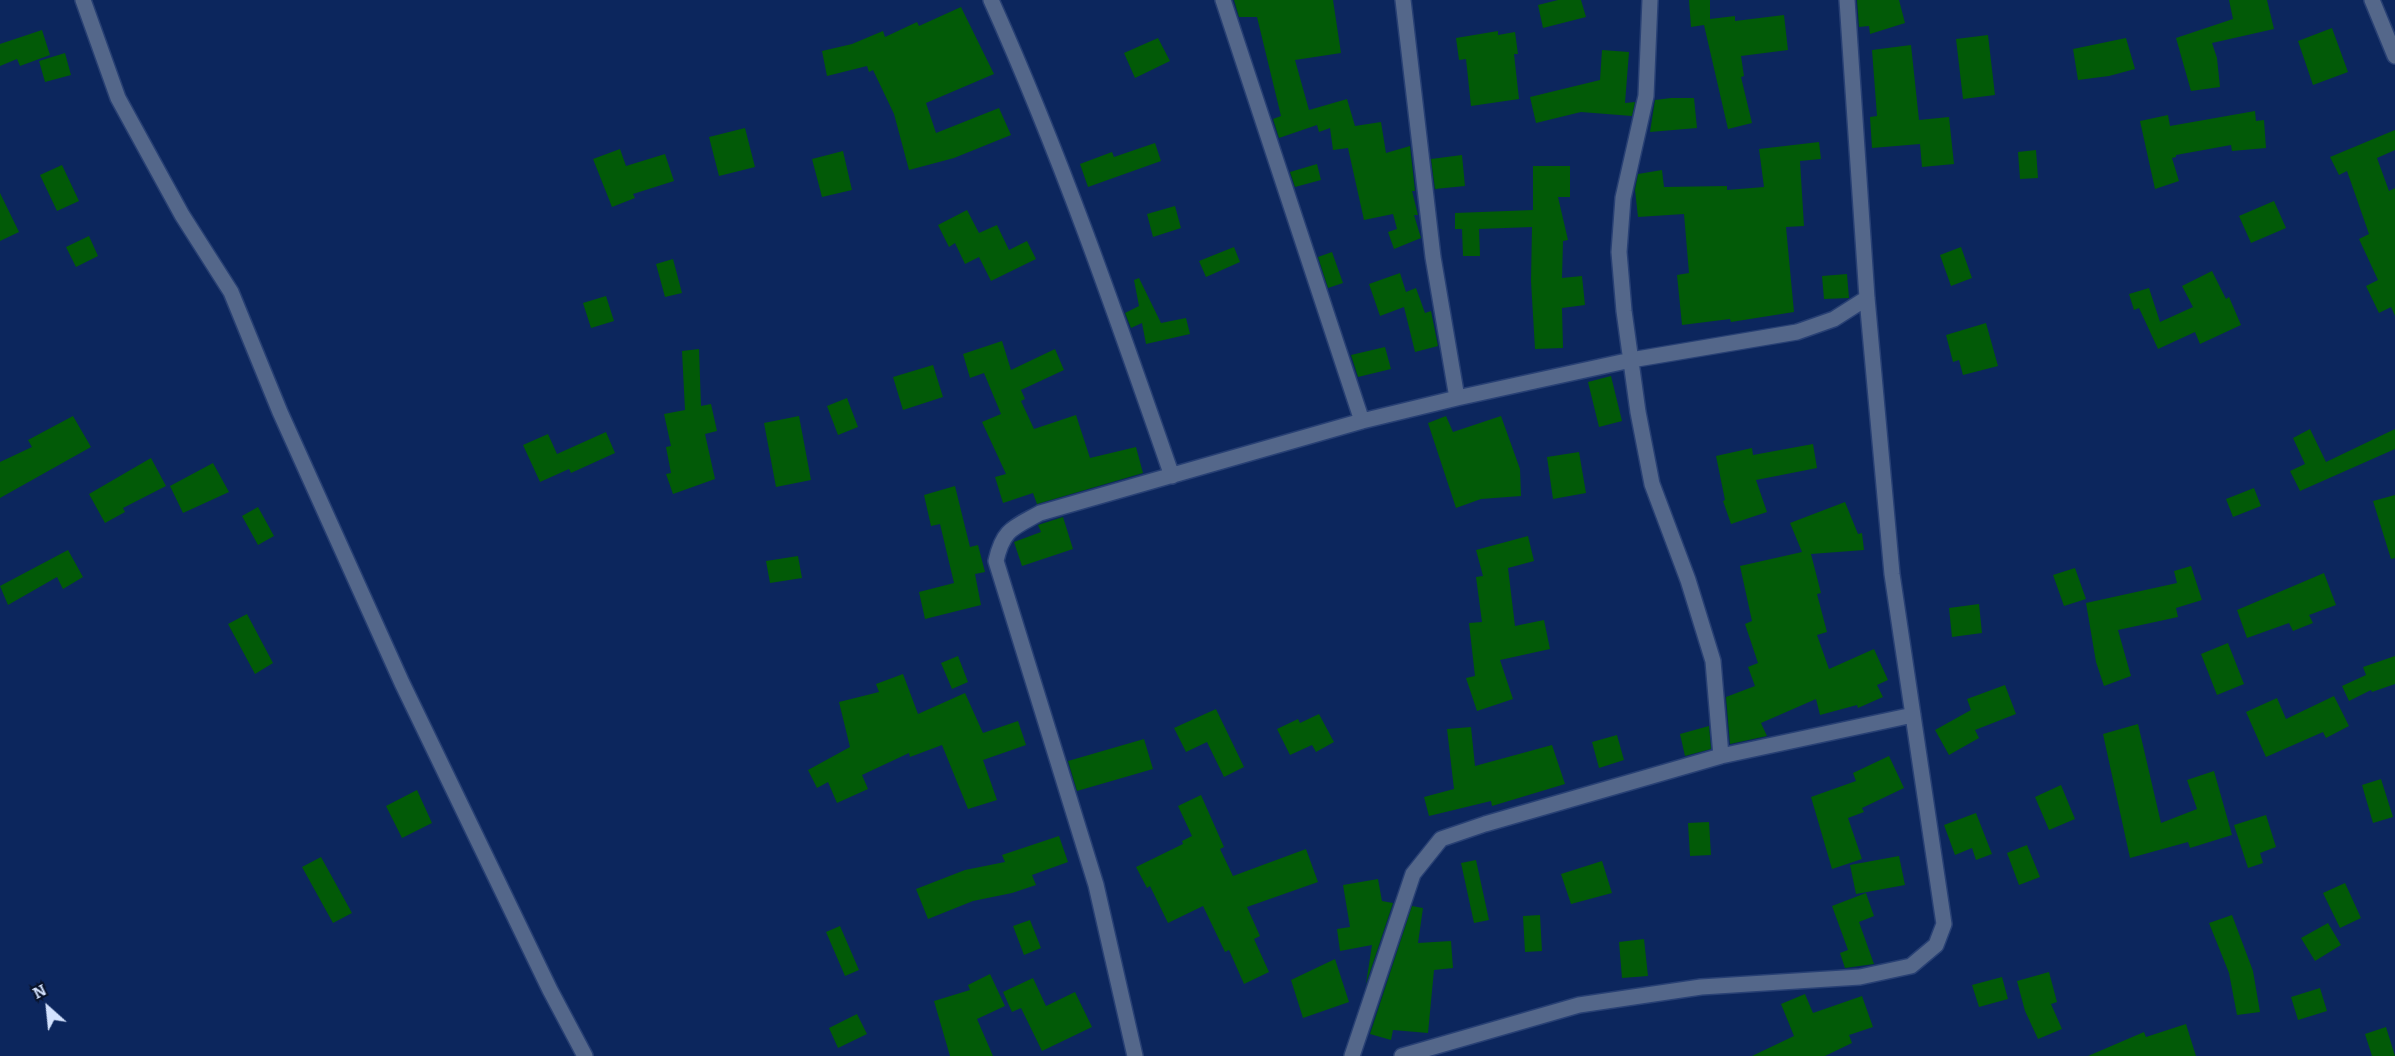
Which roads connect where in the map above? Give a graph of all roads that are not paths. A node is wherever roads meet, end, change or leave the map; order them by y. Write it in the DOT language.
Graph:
graph roads {
  1 [pos="82,0"];
  2 [pos="991,0"];
  3 [pos="1223,0"];
  4 [pos="1403,0"];
  5 [pos="1650,0"];
  6 [pos="1847,0"];
  7 [pos="2372,0"];
  8 [pos="2395,56"];
  9 [pos="1867,298"];
  10 [pos="1630,360"];
  11 [pos="1457,398"];
  12 [pos="1362,421"];
  13 [pos="1172,476"];
  14 [pos="1913,715"];
  15 [pos="1721,756"];
  16 [pos="585,1056"];
  17 [pos="1135,1056"];
  18 [pos="1352,1056"];
  19 [pos="1402,1056"];
  1 -- 16 [label="street"];
  2 -- 13 [label="street"];
  3 -- 12 [label="street"];
  4 -- 11 [label="street"];
  5 -- 10 [label="street"];
  6 -- 9 [label="street"];
  7 -- 8 [label="street"];
  9 -- 10 [label="street"];
  9 -- 14 [label="street"];
  10 -- 11 [label="street"];
  10 -- 15 [label="street"];
  11 -- 12 [label="street"];
  12 -- 13 [label="street"];
  13 -- 17 [label="street"];
  14 -- 15 [label="street"];
  14 -- 19 [label="street"];
  15 -- 18 [label="street"];
}
